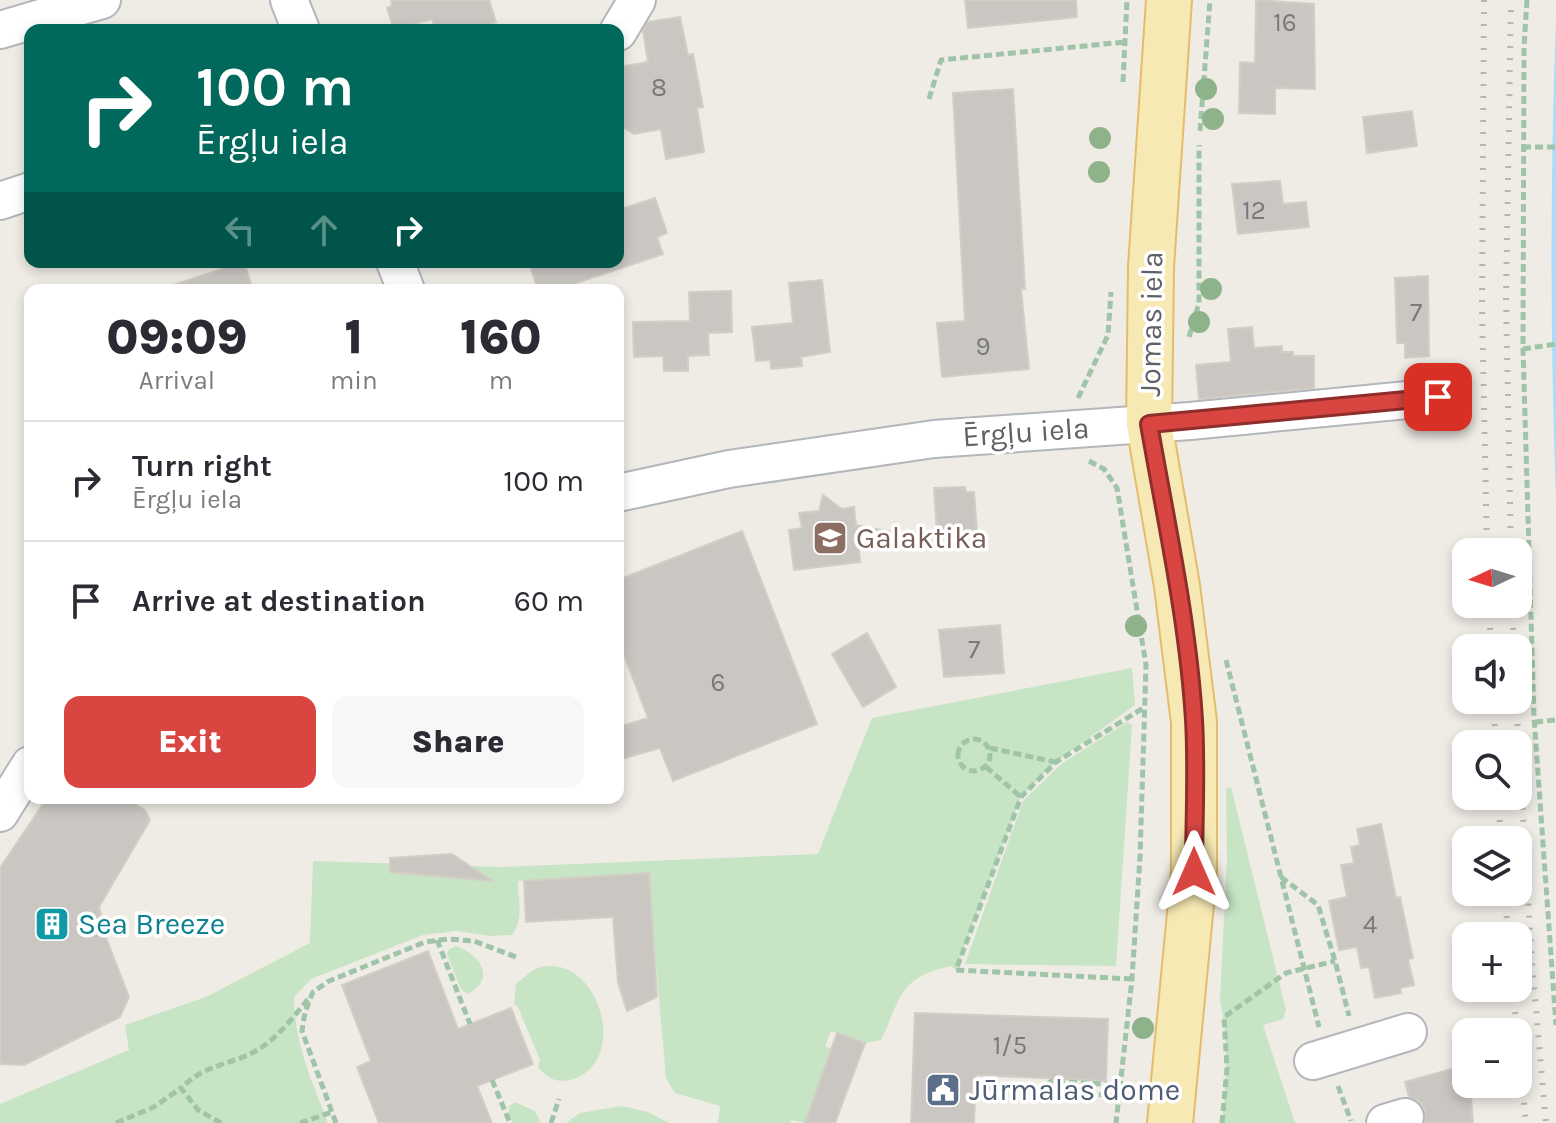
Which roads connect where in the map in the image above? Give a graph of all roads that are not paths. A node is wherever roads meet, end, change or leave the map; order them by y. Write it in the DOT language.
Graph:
graph roads {
  1 [pos="102,0"];
  2 [pos="289,0"];
  3 [pos="637,0"];
  4 [pos="1169,0"];
  5 [pos="299,24"];
  6 [pos="623,24"];
  7 [pos="0,30"];
  8 [pos="24,193"];
  9 [pos="0,201"];
  10 [pos="1438,397"];
  11 [pos="1149,424"];
  12 [pos="624,492"];
  13 [pos="24,775"];
  14 [pos="0,813"];
  15 [pos="1408,1032"];
  16 [pos="1332,1055"];
  17 [pos="1170,1123"];
  1 -- 7 [label="street"];
  2 -- 5 [label="street"];
  3 -- 6 [label="street"];
  4 -- 11 [label="main road, Jomas iela"];
  8 -- 9 [label="street"];
  10 -- 11 [label="street, Ērgļu iela"];
  11 -- 12 [label="street, Ērgļu iela"];
  11 -- 17 [label="main road, Jomas iela"];
  13 -- 14 [label="street"];
  15 -- 16 [label="street"];
}
